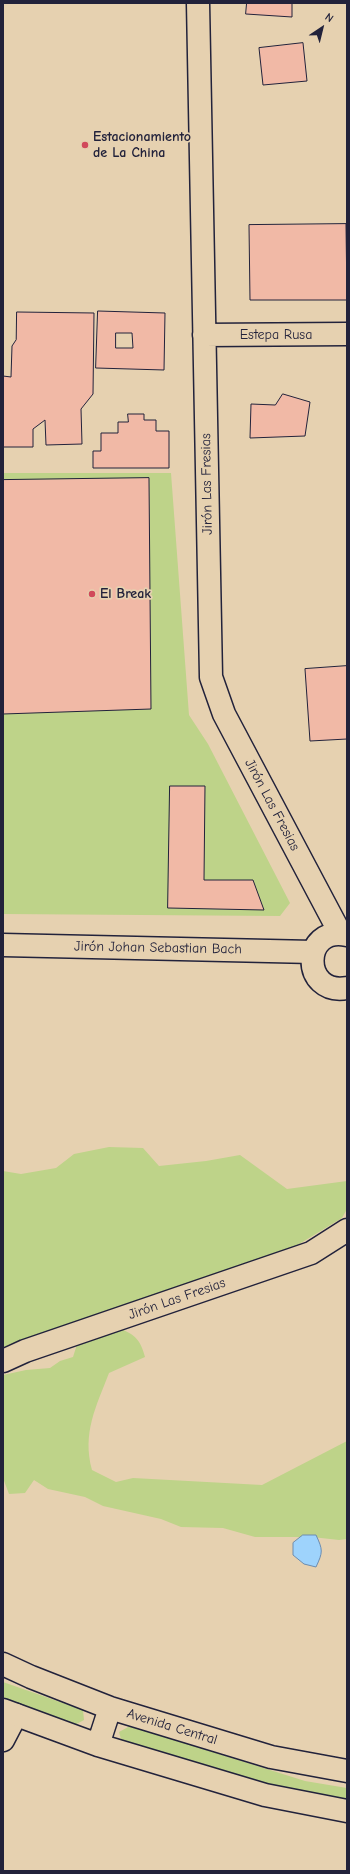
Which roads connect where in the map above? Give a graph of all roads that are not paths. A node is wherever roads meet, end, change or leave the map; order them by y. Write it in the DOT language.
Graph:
graph roads {
  1 [pos="198,3"];
  2 [pos="347,334"];
  3 [pos="204,335"];
  4 [pos="344,934"];
  5 [pos="3,945"];
  6 [pos="313,952"];
  7 [pos="347,988"];
  8 [pos="347,1230"];
  9 [pos="3,1361"];
  10 [pos="3,1664"];
  11 [pos="110,1708"];
  12 [pos="9,1712"];
  13 [pos="3,1740"];
  14 [pos="98,1745"];
  15 [pos="347,1771"];
  16 [pos="347,1811"];
  1 -- 3 [label="street, Jirón Las Fresias"];
  2 -- 3 [label="street, Estepa Rusa"];
  3 -- 4 [label="street, Jirón Las Fresias"];
  4 -- 6 [label="street"];
  5 -- 6 [label="street, Jirón Johan Sebastian Bach"];
  6 -- 7 [label="street"];
  8 -- 9 [label="street, Jirón Las Fresias"];
  10 -- 11 [label="street, Avenida Central"];
  11 -- 14 [label="street"];
  11 -- 15 [label="street, Avenida Central"];
  12 -- 13 [label="street"];
  12 -- 14 [label="street"];
  14 -- 16 [label="street"];
}
